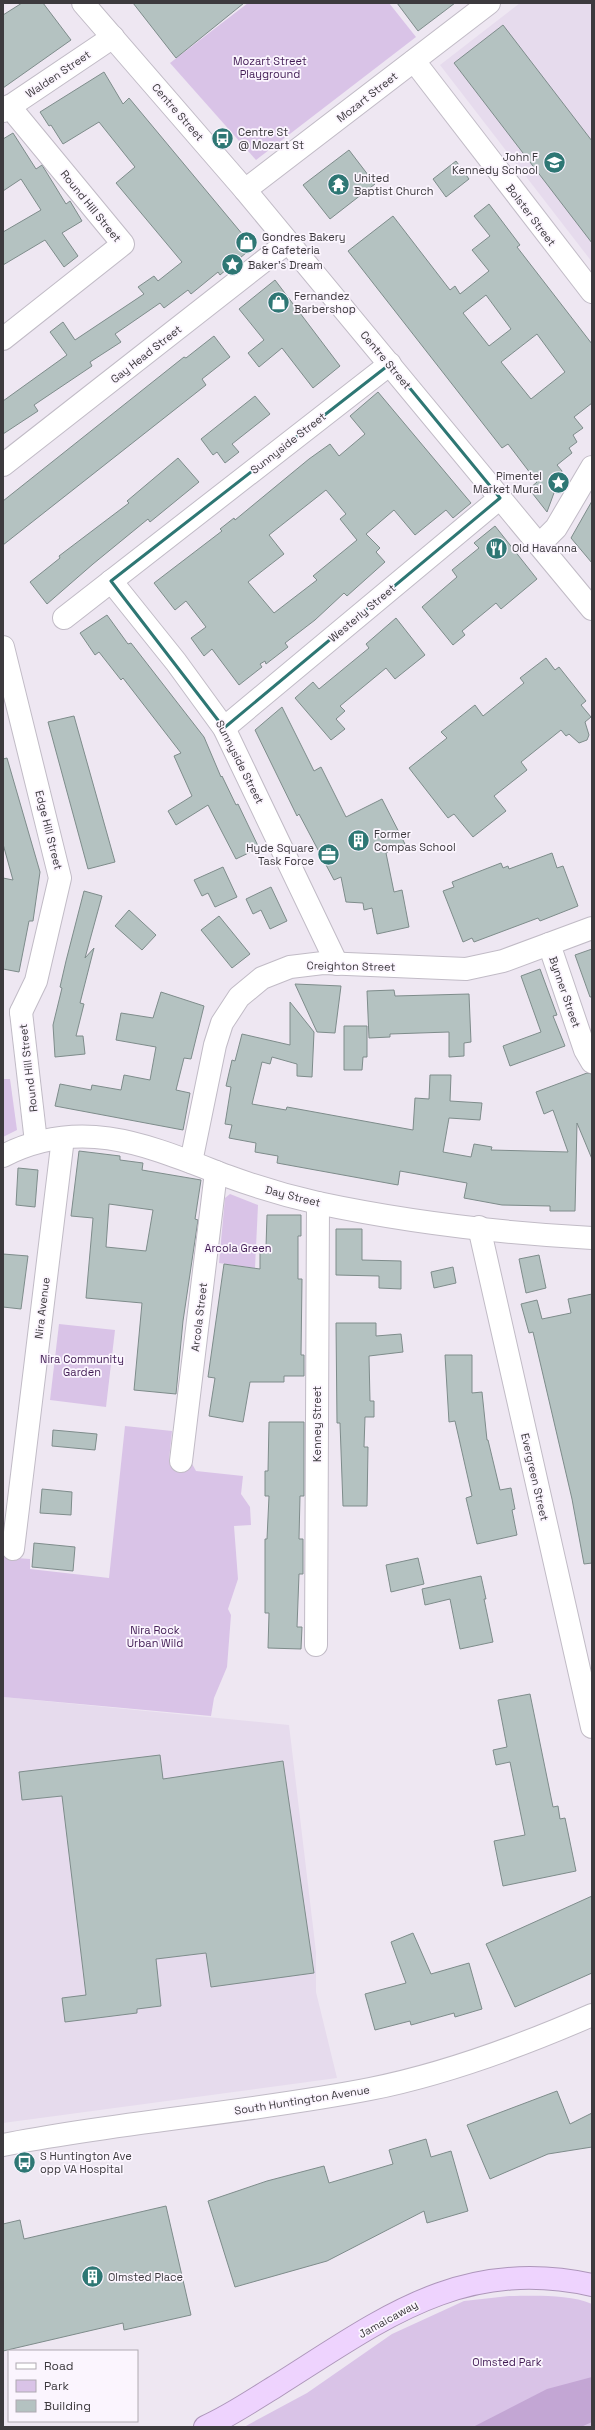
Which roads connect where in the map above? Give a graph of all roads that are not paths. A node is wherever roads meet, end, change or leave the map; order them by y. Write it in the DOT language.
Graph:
graph roads {
  1 [pos="83,3"];
  2 [pos="486,4"];
  3 [pos="113,37"];
  4 [pos="414,61"];
  5 [pos="6,108"];
  6 [pos="245,190"];
  7 [pos="288,242"];
  8 [pos="592,292"];
  9 [pos="3,339"];
  10 [pos="390,364"];
  11 [pos="3,465"];
  12 [pos="592,467"];
  13 [pos="500,498"];
  14 [pos="539,545"];
  15 [pos="111,581"];
  16 [pos="592,609"];
  17 [pos="64,618"];
  18 [pos="3,647"];
  19 [pos="224,728"];
  20 [pos="592,928"];
  21 [pos="549,944"];
  22 [pos="337,964"];
  23 [pos="12,1011"];
  24 [pos="592,1062"];
  25 [pos="63,1138"];
  26 [pos="36,1142"];
  27 [pos="3,1156"];
  28 [pos="191,1162"];
  29 [pos="216,1172"];
  30 [pos="318,1203"];
  31 [pos="479,1227"];
  32 [pos="592,1238"];
  33 [pos="181,1461"];
  34 [pos="13,1549"];
  35 [pos="316,1645"];
  36 [pos="592,1727"];
  37 [pos="592,2015"];
  38 [pos="3,2145"];
  39 [pos="592,2285"];
  40 [pos="205,2427"];
  1 -- 3 [label="street, Centre Street"];
  2 -- 4 [label="street, Mozart Street"];
  3 -- 5 [label="street, Walden Street"];
  3 -- 6 [label="street, Centre Street"];
  4 -- 6 [label="street, Mozart Street"];
  4 -- 8 [label="street, Bolster Street"];
  5 -- 9 [label="street, Round Hill Street"];
  6 -- 7 [label="street, Centre Street"];
  7 -- 10 [label="street, Centre Street"];
  7 -- 11 [label="street, Gay Head Street"];
  10 -- 13 [label="street, Centre Street"];
  10 -- 15 [label="street, Sunnyside Street"];
  12 -- 14 [label="street"];
  13 -- 14 [label="street, Centre Street"];
  13 -- 19 [label="street, Westerly Street"];
  14 -- 16 [label="street, Centre Street"];
  15 -- 17 [label="street, Sunnyside Street"];
  15 -- 19 [label="street, Sunnyside Street"];
  18 -- 23 [label="street, Edge Hill Street"];
  19 -- 22 [label="street, Sunnyside Street"];
  20 -- 21 [label="street, Creighton Street"];
  21 -- 22 [label="street, Creighton Street"];
  21 -- 24 [label="street, Bynner Street"];
  22 -- 28 [label="street, Creighton Street"];
  23 -- 26 [label="street, Round Hill Street"];
  25 -- 26 [label="street, Day Street"];
  25 -- 28 [label="street, Day Street"];
  25 -- 34 [label="street, Nira Avenue"];
  26 -- 27 [label="street, Day Street"];
  28 -- 29 [label="street, Day Street"];
  29 -- 30 [label="street, Day Street"];
  29 -- 33 [label="street, Arcola Street"];
  30 -- 31 [label="street, Day Street"];
  30 -- 35 [label="street, Kenney Street"];
  31 -- 32 [label="street, Day Street"];
  31 -- 36 [label="street, Evergreen Street"];
  37 -- 38 [label="street, South Huntington Avenue"];
  39 -- 40 [label="highway, Jamaicaway"];
}
